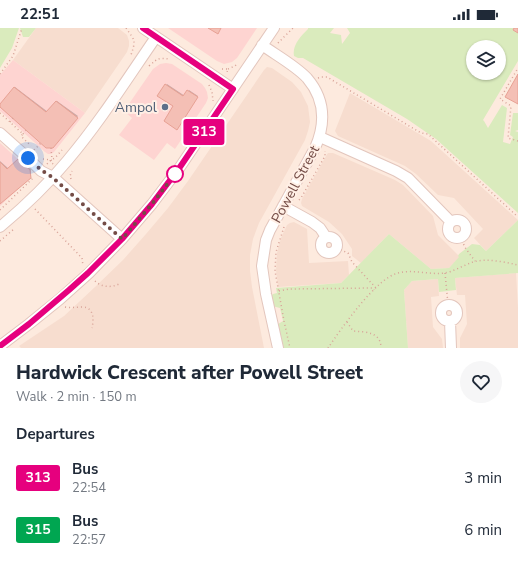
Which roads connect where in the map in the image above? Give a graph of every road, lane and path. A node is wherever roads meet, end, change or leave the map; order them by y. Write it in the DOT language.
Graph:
graph roads {
  1 [pos="22,28"];
  2 [pos="126,28"];
  3 [pos="143,28"];
  4 [pos="274,28"];
  5 [pos="292,28"];
  6 [pos="156,37"];
  7 [pos="278,43"];
  8 [pos="262,45"];
  9 [pos="275,50"];
  10 [pos="131,56"];
  11 [pos="173,59"];
  12 [pos="148,67"];
  13 [pos="518,68"];
  14 [pos="0,74"];
  15 [pos="316,79"];
  16 [pos="206,81"];
  17 [pos="233,89"];
  18 [pos="211,104"];
  19 [pos="0,113"];
  20 [pos="13,118"];
  21 [pos="10,122"];
  22 [pos="26,130"];
  23 [pos="0,133"];
  24 [pos="23,134"];
  25 [pos="320,137"];
  26 [pos="518,141"];
  27 [pos="41,143"];
  28 [pos="50,148"];
  29 [pos="64,148"];
  30 [pos="324,148"];
  31 [pos="43,158"];
  32 [pos="51,160"];
  33 [pos="76,167"];
  34 [pos="41,170"];
  35 [pos="52,177"];
  36 [pos="68,190"];
  37 [pos="39,205"];
  38 [pos="31,206"];
  39 [pos="286,208"];
  40 [pos="0,210"];
  41 [pos="518,217"];
  42 [pos="18,225"];
  43 [pos="0,228"];
  44 [pos="460,237"];
  45 [pos="122,239"];
  46 [pos="0,241"];
  47 [pos="336,248"];
  48 [pos="82,258"];
  49 [pos="474,262"];
  50 [pos="518,265"];
  51 [pos="445,273"];
  52 [pos="93,280"];
  53 [pos="119,284"];
  54 [pos="375,289"];
  55 [pos="278,291"];
  56 [pos="448,304"];
  57 [pos="64,307"];
  58 [pos="347,322"];
  59 [pos="92,328"];
  60 [pos="0,346"];
  61 [pos="278,348"];
  62 [pos="290,348"];
  63 [pos="328,348"];
  64 [pos="381,348"];
  65 [pos="451,348"];
  1 -- 14 [label="path"];
  2 -- 10 [label="path"];
  3 -- 6 [label="street"];
  4 -- 8 [label="street"];
  5 -- 7 [label="path"];
  6 -- 17 [label="street"];
  6 -- 35 [label="street"];
  7 -- 9 [label="path"];
  7 -- 9 [label="path"];
  8 -- 9 [label="street, Powell Street"];
  8 -- 17 [label="street"];
  9 -- 25 [label="street, Powell Street"];
  11 -- 12 [label="path"];
  13 -- 26 [label="path"];
  15 -- 41 [label="path"];
  16 -- 18 [label="path"];
  17 -- 45 [label="street"];
  19 -- 21 [label="path"];
  20 -- 21 [label="path"];
  21 -- 24 [label="path"];
  22 -- 24 [label="path"];
  23 -- 34 [label="street"];
  24 -- 27 [label="path"];
  25 -- 39 [label="street, Powell Street"];
  25 -- 44 [label="street"];
  28 -- 32 [label="path"];
  29 -- 32 [label="path"];
  30 -- 39 [label="path"];
  31 -- 32 [label="path"];
  32 -- 34 [label="path"];
  33 -- 36 [label="path"];
  34 -- 35 [label="street"];
  34 -- 40 [label="path"];
  35 -- 36 [label="street"];
  35 -- 38 [label="street"];
  36 -- 45 [label="street"];
  37 -- 38 [label="path"];
  38 -- 43 [label="street"];
  38 -- 48 [label="path"];
  39 -- 47 [label="street"];
  39 -- 55 [label="path"];
  39 -- 61 [label="street, Powell Street"];
  42 -- 46 [label="path"];
  44 -- 49 [label="path"];
  45 -- 60 [label="street"];
  47 -- 54 [label="path"];
  49 -- 50 [label="path"];
  49 -- 51 [label="path"];
  51 -- 54 [label="path"];
  51 -- 56 [label="path"];
  52 -- 53 [label="path"];
  54 -- 55 [label="path"];
  54 -- 58 [label="path"];
  55 -- 62 [label="path"];
  56 -- 65 [label="street"];
  57 -- 59 [label="path"];
  58 -- 63 [label="path"];
  58 -- 64 [label="path"];
}
